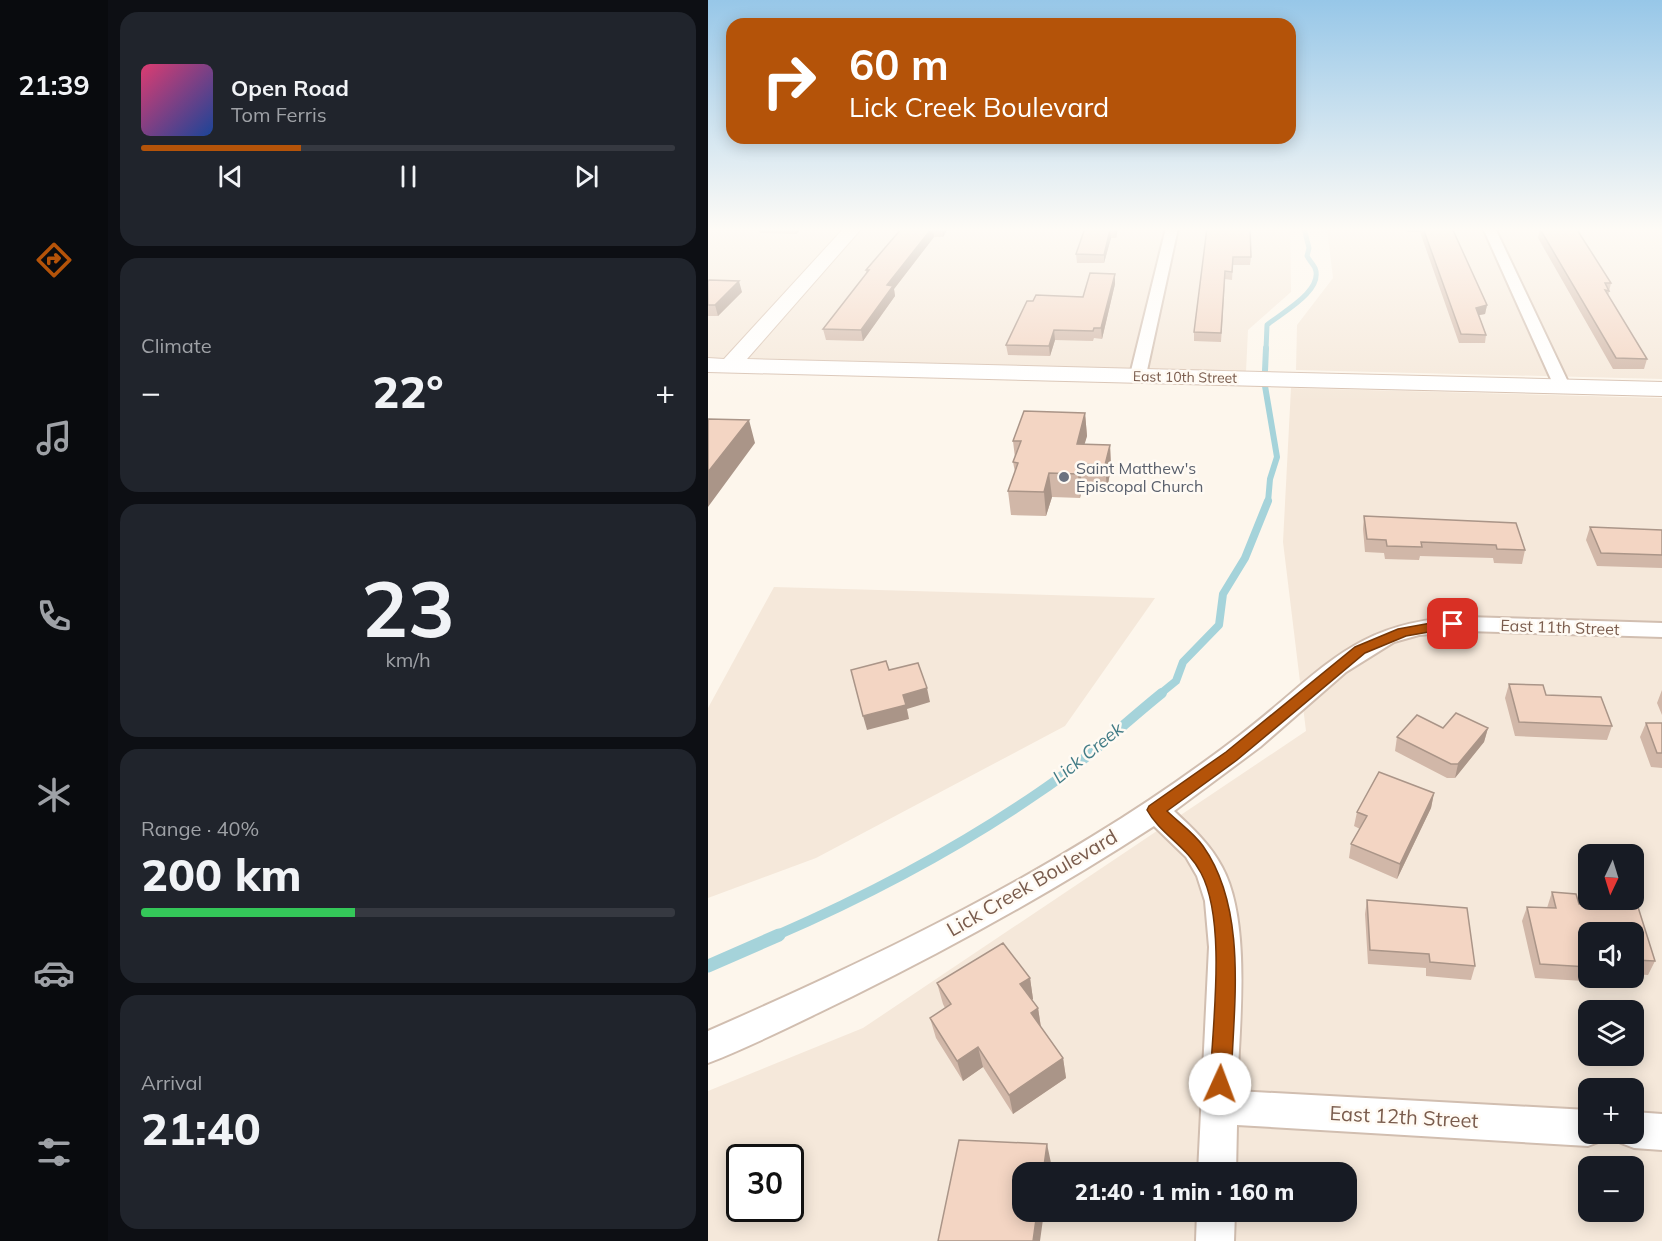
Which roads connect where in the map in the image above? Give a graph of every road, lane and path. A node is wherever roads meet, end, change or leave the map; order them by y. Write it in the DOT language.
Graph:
graph roads {
  1 [pos="797,286"];
  2 [pos="1159,286"];
  3 [pos="1516,286"];
  4 [pos="719,365"];
  5 [pos="1138,375"];
  6 [pos="1562,386"];
  7 [pos="1662,389"];
  8 [pos="1662,630"];
  9 [pos="1328,675"];
  10 [pos="1155,810"];
  11 [pos="708,1047"];
  12 [pos="1220,1107"];
  13 [pos="1578,1127"];
  14 [pos="1644,1131"];
  15 [pos="1662,1132"];
  16 [pos="1218,1162"];
  17 [pos="1216,1222"];
  18 [pos="1215,1241"];
  1 -- 4 [label="main road"];
  2 -- 5 [label="street"];
  3 -- 6 [label="street"];
  4 -- 5 [label="main road, East 10th Street"];
  5 -- 6 [label="main road, East 10th Street"];
  6 -- 7 [label="main road, East 10th Street"];
  8 -- 9 [label="street, East 11th Street"];
  9 -- 10 [label="street, Lick Creek Boulevard"];
  10 -- 11 [label="street, Lick Creek Boulevard"];
  10 -- 12 [label="street"];
  12 -- 13 [label="street, East 12th Street"];
  12 -- 16 [label="street"];
  14 -- 15 [label="street"];
  17 -- 18 [label="street"];
}
